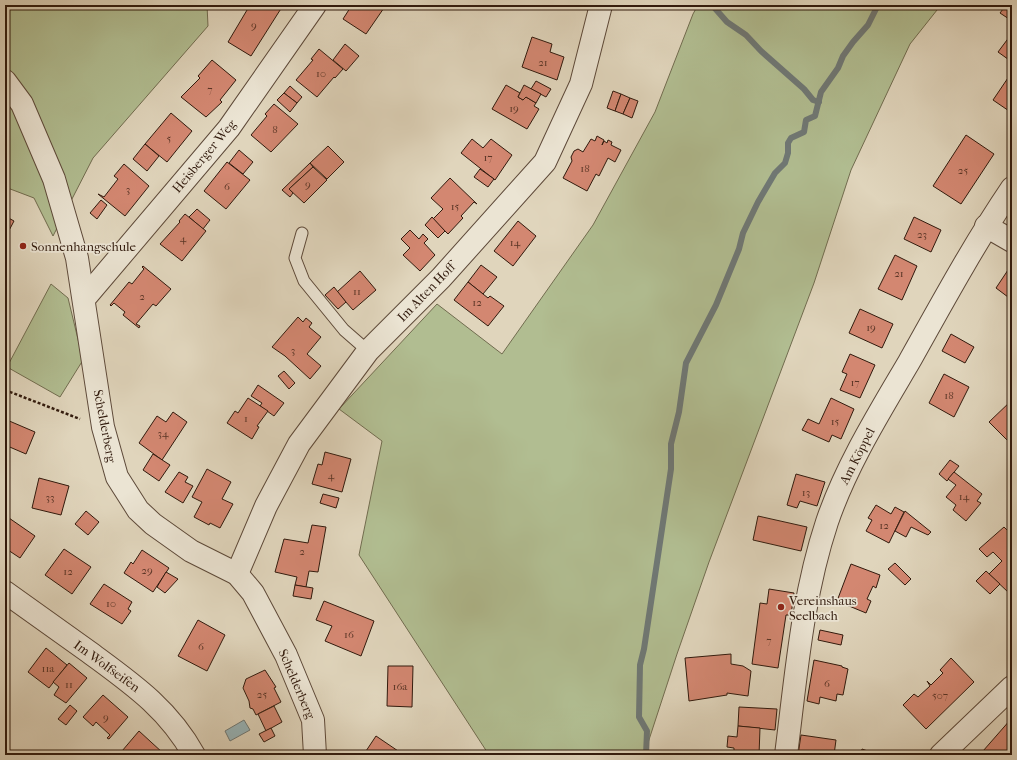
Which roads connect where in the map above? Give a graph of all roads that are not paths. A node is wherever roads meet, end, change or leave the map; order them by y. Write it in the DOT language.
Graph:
graph roads {
  1 [pos="315,5"];
  2 [pos="601,5"];
  3 [pos="5,81"];
  4 [pos="1012,188"];
  5 [pos="986,226"];
  6 [pos="302,233"];
  7 [pos="1012,242"];
  8 [pos="84,298"];
  9 [pos="368,351"];
  10 [pos="237,574"];
  11 [pos="5,592"];
  12 [pos="1012,686"];
  13 [pos="194,755"];
  14 [pos="315,755"];
  15 [pos="786,755"];
  16 [pos="941,755"];
  1 -- 8 [label="street, Heisberger Weg"];
  2 -- 9 [label="street, Im Alten Hoff"];
  3 -- 8 [label="street, Schelderberg"];
  4 -- 5 [label="street, Am Köppel"];
  5 -- 7 [label="street"];
  5 -- 15 [label="street, Am Köppel"];
  6 -- 9 [label="lane"];
  8 -- 10 [label="street, Schelderberg"];
  9 -- 10 [label="street, Im Alten Hoff"];
  10 -- 14 [label="street, Schelderberg"];
  11 -- 13 [label="street, Im Wolfseifen"];
  12 -- 16 [label="street"];
}
